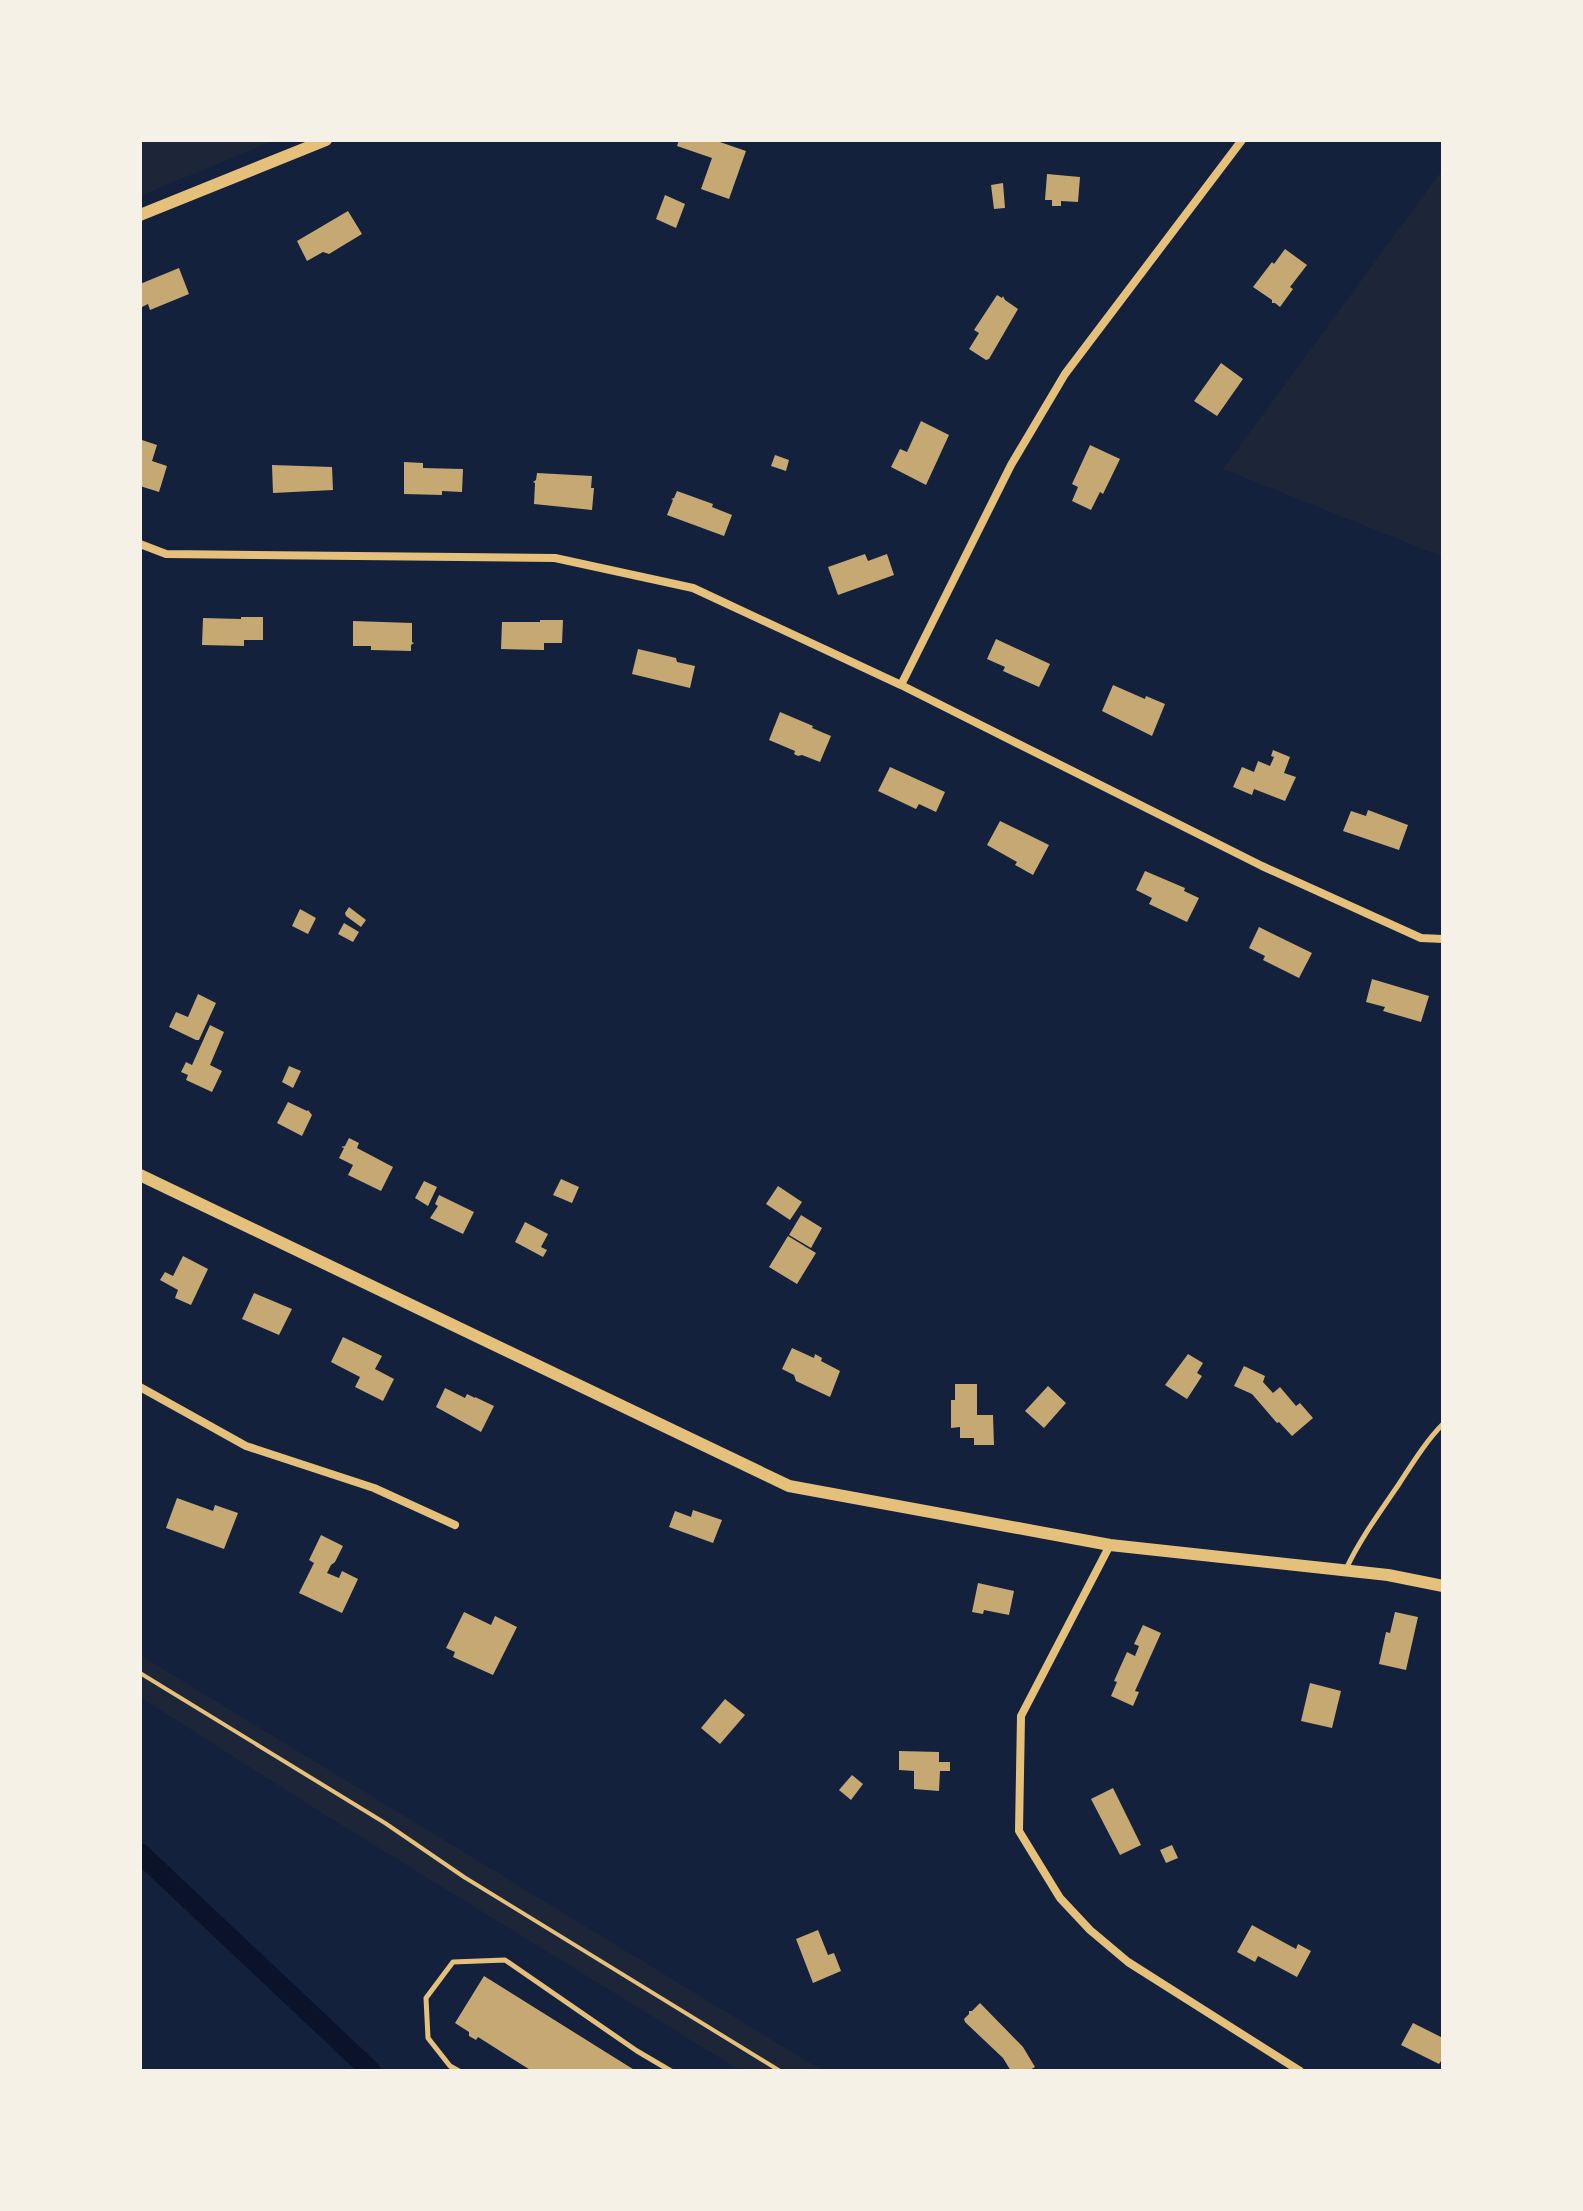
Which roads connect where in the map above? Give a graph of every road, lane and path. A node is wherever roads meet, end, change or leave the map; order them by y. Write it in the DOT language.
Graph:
graph roads {
  1 [pos="326,140"];
  2 [pos="1242,140"];
  3 [pos="140,215"];
  4 [pos="140,544"];
  5 [pos="901,685"];
  6 [pos="1443,939"];
  7 [pos="140,1175"];
  8 [pos="140,1387"];
  9 [pos="1443,1424"];
  10 [pos="455,1525"];
  11 [pos="1110,1545"];
  12 [pos="1345,1570"];
  13 [pos="1443,1586"];
  14 [pos="140,1673"];
  15 [pos="459,2071"];
  16 [pos="671,2071"];
  17 [pos="780,2071"];
  18 [pos="1300,2071"];
  1 -- 3 [label="street"];
  2 -- 5 [label="street"];
  4 -- 5 [label="street"];
  5 -- 6 [label="street"];
  7 -- 11 [label="street"];
  8 -- 10 [label="street"];
  9 -- 12 [label="lane"];
  11 -- 12 [label="street"];
  11 -- 18 [label="street"];
  12 -- 13 [label="street"];
  14 -- 17 [label="path"];
  15 -- 16 [label="lane"];
}
